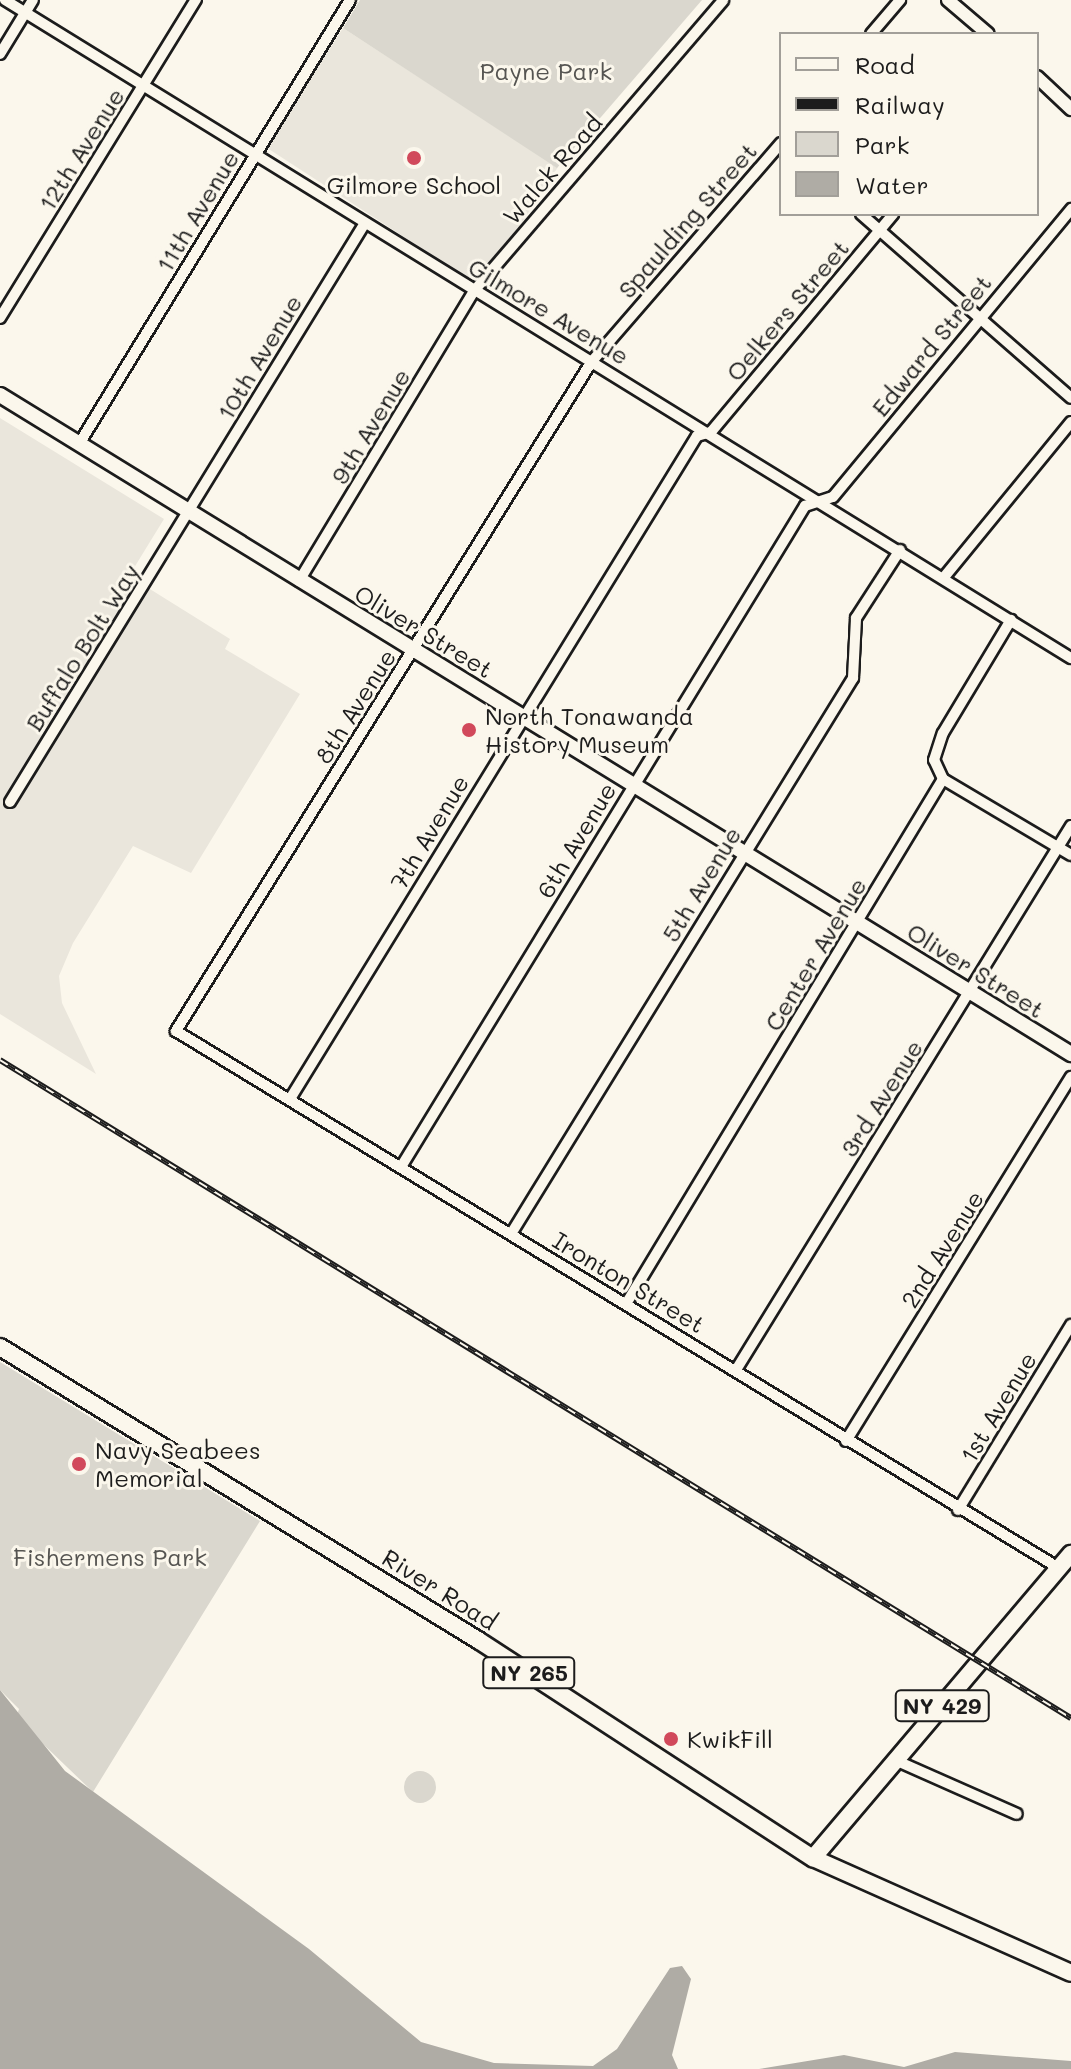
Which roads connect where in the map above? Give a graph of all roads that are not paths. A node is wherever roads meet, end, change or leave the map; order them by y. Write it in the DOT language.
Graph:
graph roads {
  1 [pos="5,0"];
  2 [pos="33,0"];
  3 [pos="196,0"];
  4 [pos="350,0"];
  5 [pos="723,0"];
  6 [pos="900,0"];
  7 [pos="948,0"];
  8 [pos="25,12"];
  9 [pos="873,32"];
  10 [pos="986,32"];
  11 [pos="0,54"];
  12 [pos="1039,79"];
  13 [pos="145,85"];
  14 [pos="1071,109"];
  15 [pos="779,145"];
  16 [pos="256,153"];
  17 [pos="1071,209"];
  18 [pos="863,216"];
  19 [pos="891,216"];
  20 [pos="365,223"];
  21 [pos="879,230"];
  22 [pos="474,291"];
  23 [pos="980,316"];
  24 [pos="0,318"];
  25 [pos="592,361"];
  26 [pos="0,395"];
  27 [pos="1071,398"];
  28 [pos="1071,422"];
  29 [pos="711,432"];
  30 [pos="79,444"];
  31 [pos="818,501"];
  32 [pos="188,513"];
  33 [pos="900,550"];
  34 [pos="945,576"];
  35 [pos="299,581"];
  36 [pos="1011,620"];
  37 [pos="412,651"];
  38 [pos="1071,658"];
  39 [pos="523,717"];
  40 [pos="943,779"];
  41 [pos="633,786"];
  42 [pos="10,802"];
  43 [pos="1071,826"];
  44 [pos="1058,846"];
  45 [pos="744,853"];
  46 [pos="1071,855"];
  47 [pos="857,922"];
  48 [pos="970,992"];
  49 [pos="176,1031"];
  50 [pos="1071,1054"];
  51 [pos="1071,1077"];
  52 [pos="290,1099"];
  53 [pos="401,1167"];
  54 [pos="511,1234"];
  55 [pos="626,1304"];
  56 [pos="1071,1325"];
  57 [pos="0,1347"];
  58 [pos="736,1370"];
  59 [pos="846,1441"];
  60 [pos="958,1510"];
  61 [pos="1071,1554"];
  62 [pos="1059,1568"];
  63 [pos="895,1760"];
  64 [pos="1017,1814"];
  65 [pos="813,1858"];
  66 [pos="1071,1973"];
  1 -- 8 [label="street, Gilmore Avenue"];
  2 -- 8 [label="street"];
  3 -- 13 [label="street, 12th Avenue"];
  4 -- 16 [label="street, 11th Avenue"];
  5 -- 22 [label="street, Walck Road"];
  6 -- 9 [label="street"];
  7 -- 10 [label="street"];
  8 -- 11 [label="street"];
  8 -- 13 [label="street, Gilmore Avenue"];
  12 -- 14 [label="street"];
  13 -- 16 [label="street, Gilmore Avenue"];
  13 -- 24 [label="street, 12th Avenue"];
  15 -- 25 [label="street, Spaulding Street"];
  16 -- 20 [label="street, Gilmore Avenue"];
  16 -- 30 [label="street, 11th Avenue"];
  17 -- 23 [label="street, Edward Street"];
  18 -- 21 [label="street"];
  19 -- 21 [label="street, Oelkers Street"];
  20 -- 22 [label="street, Gilmore Avenue"];
  20 -- 32 [label="street, 10th Avenue"];
  21 -- 23 [label="street"];
  21 -- 29 [label="street, Oelkers Street"];
  22 -- 25 [label="street, Gilmore Avenue"];
  22 -- 35 [label="street, 9th Avenue"];
  23 -- 27 [label="street"];
  23 -- 31 [label="street, Edward Street"];
  25 -- 29 [label="street, Gilmore Avenue"];
  25 -- 37 [label="street, 8th Avenue"];
  26 -- 30 [label="main road, Oliver Street"];
  28 -- 34 [label="street"];
  29 -- 31 [label="street, Gilmore Avenue"];
  29 -- 39 [label="street, 7th Avenue"];
  30 -- 32 [label="main road, Oliver Street"];
  31 -- 33 [label="street, Gilmore Avenue"];
  31 -- 41 [label="street, 6th Avenue"];
  32 -- 35 [label="main road, Oliver Street"];
  32 -- 42 [label="street, Buffalo Bolt Way"];
  33 -- 34 [label="street, Gilmore Avenue"];
  33 -- 45 [label="street, 5th Avenue"];
  34 -- 36 [label="street, Gilmore Avenue"];
  35 -- 37 [label="main road, Oliver Street"];
  36 -- 38 [label="street, Gilmore Avenue"];
  36 -- 40 [label="street"];
  37 -- 39 [label="main road, Oliver Street"];
  37 -- 49 [label="street, 8th Avenue"];
  39 -- 41 [label="main road, Oliver Street"];
  39 -- 52 [label="street, 7th Avenue"];
  40 -- 44 [label="street"];
  40 -- 47 [label="street, Center Avenue"];
  41 -- 45 [label="main road, Oliver Street"];
  41 -- 53 [label="street, 6th Avenue"];
  43 -- 44 [label="street, 3rd Avenue"];
  44 -- 46 [label="street"];
  44 -- 48 [label="street, 3rd Avenue"];
  45 -- 47 [label="main road, Oliver Street"];
  45 -- 54 [label="street, 5th Avenue"];
  47 -- 48 [label="main road, Oliver Street"];
  47 -- 55 [label="street, Center Avenue"];
  48 -- 50 [label="main road, Oliver Street"];
  48 -- 58 [label="street, 3rd Avenue"];
  49 -- 52 [label="street, Ironton Street"];
  51 -- 59 [label="street, 2nd Avenue"];
  52 -- 53 [label="street, Ironton Street"];
  53 -- 54 [label="street, Ironton Street"];
  54 -- 55 [label="street, Ironton Street"];
  55 -- 58 [label="street, Ironton Street"];
  56 -- 60 [label="street, 1st Avenue"];
  57 -- 65 [label="main road, River Road / NY 265"];
  58 -- 59 [label="street, Ironton Street"];
  59 -- 60 [label="street, Ironton Street"];
  60 -- 62 [label="street, Ironton Street"];
  61 -- 62 [label="main road, NY 429"];
  62 -- 63 [label="main road, NY 429"];
  63 -- 64 [label="street"];
  63 -- 65 [label="main road, NY 429"];
  65 -- 66 [label="main road, River Road / NY 265"];
}
